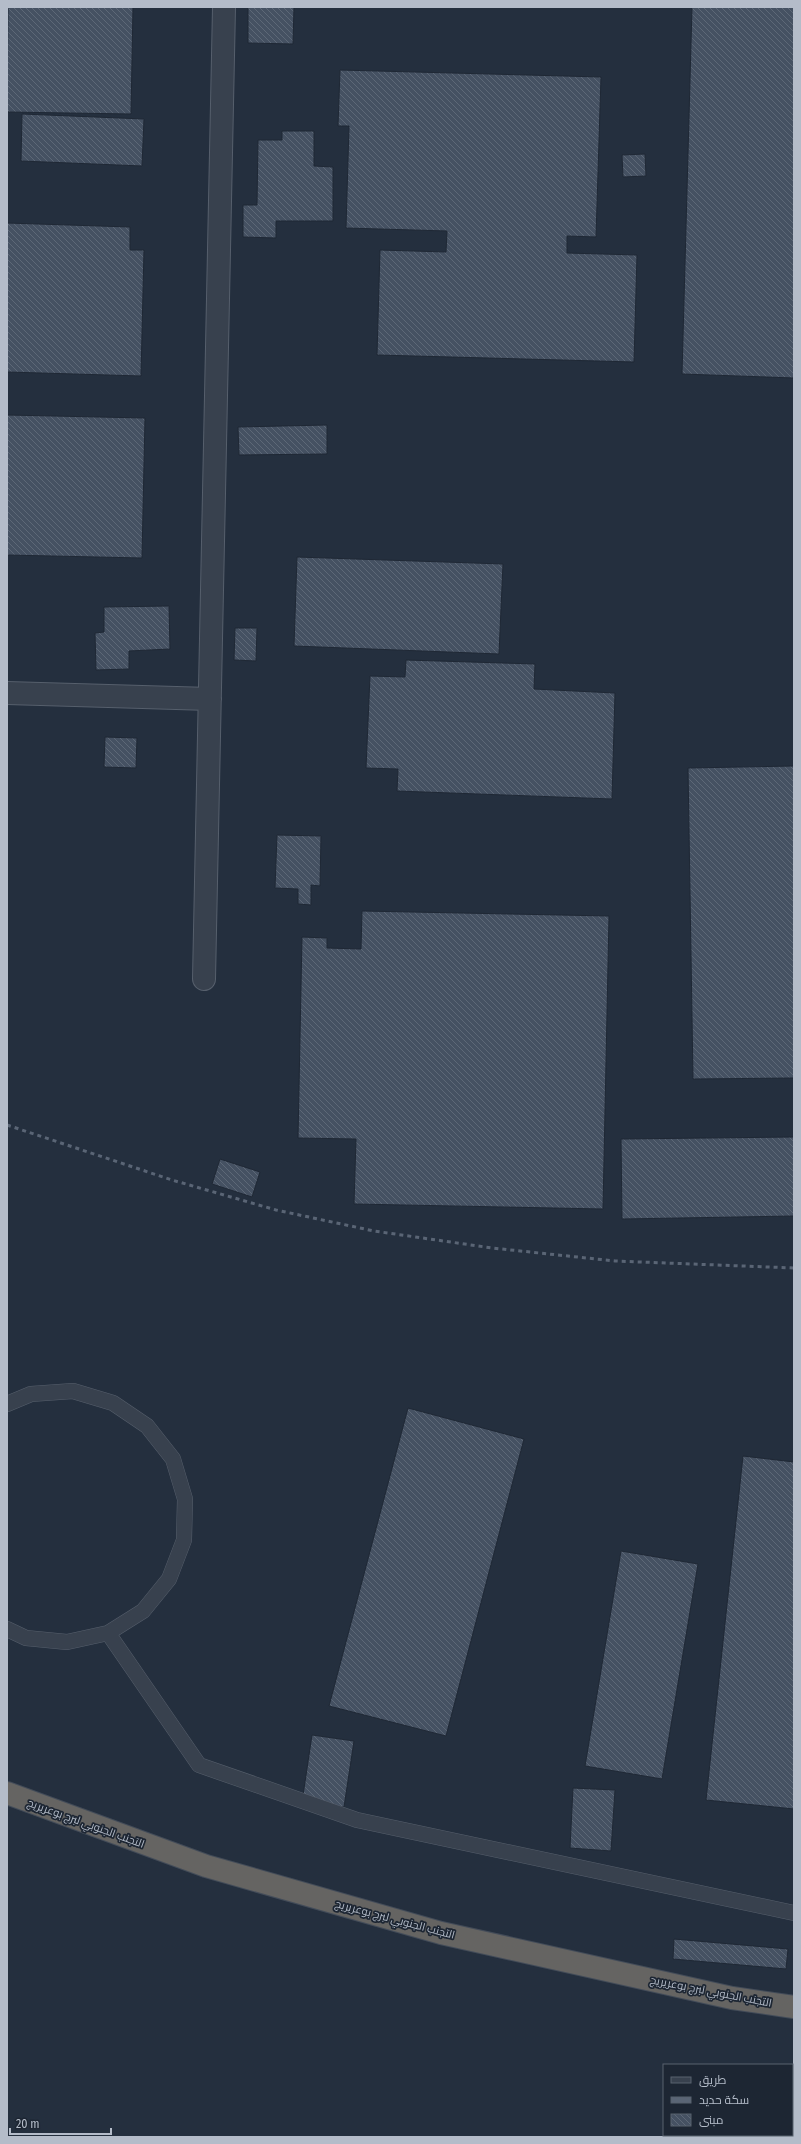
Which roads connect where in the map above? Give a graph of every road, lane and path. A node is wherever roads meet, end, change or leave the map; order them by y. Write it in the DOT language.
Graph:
graph roads {
  1 [pos="224,7"];
  2 [pos="7,693"];
  3 [pos="210,699"];
  4 [pos="204,979"];
  5 [pos="7,1404"];
  6 [pos="7,1629"];
  7 [pos="108,1633"];
  8 [pos="7,1794"];
  9 [pos="794,1913"];
  10 [pos="794,2007"];
  1 -- 3 [label="street"];
  2 -- 3 [label="street"];
  3 -- 4 [label="street"];
  5 -- 7 [label="lane"];
  6 -- 7 [label="lane"];
  7 -- 9 [label="lane"];
  8 -- 10 [label="highway, التجنب الجنوبي لبرج بوعريريج"];
}
